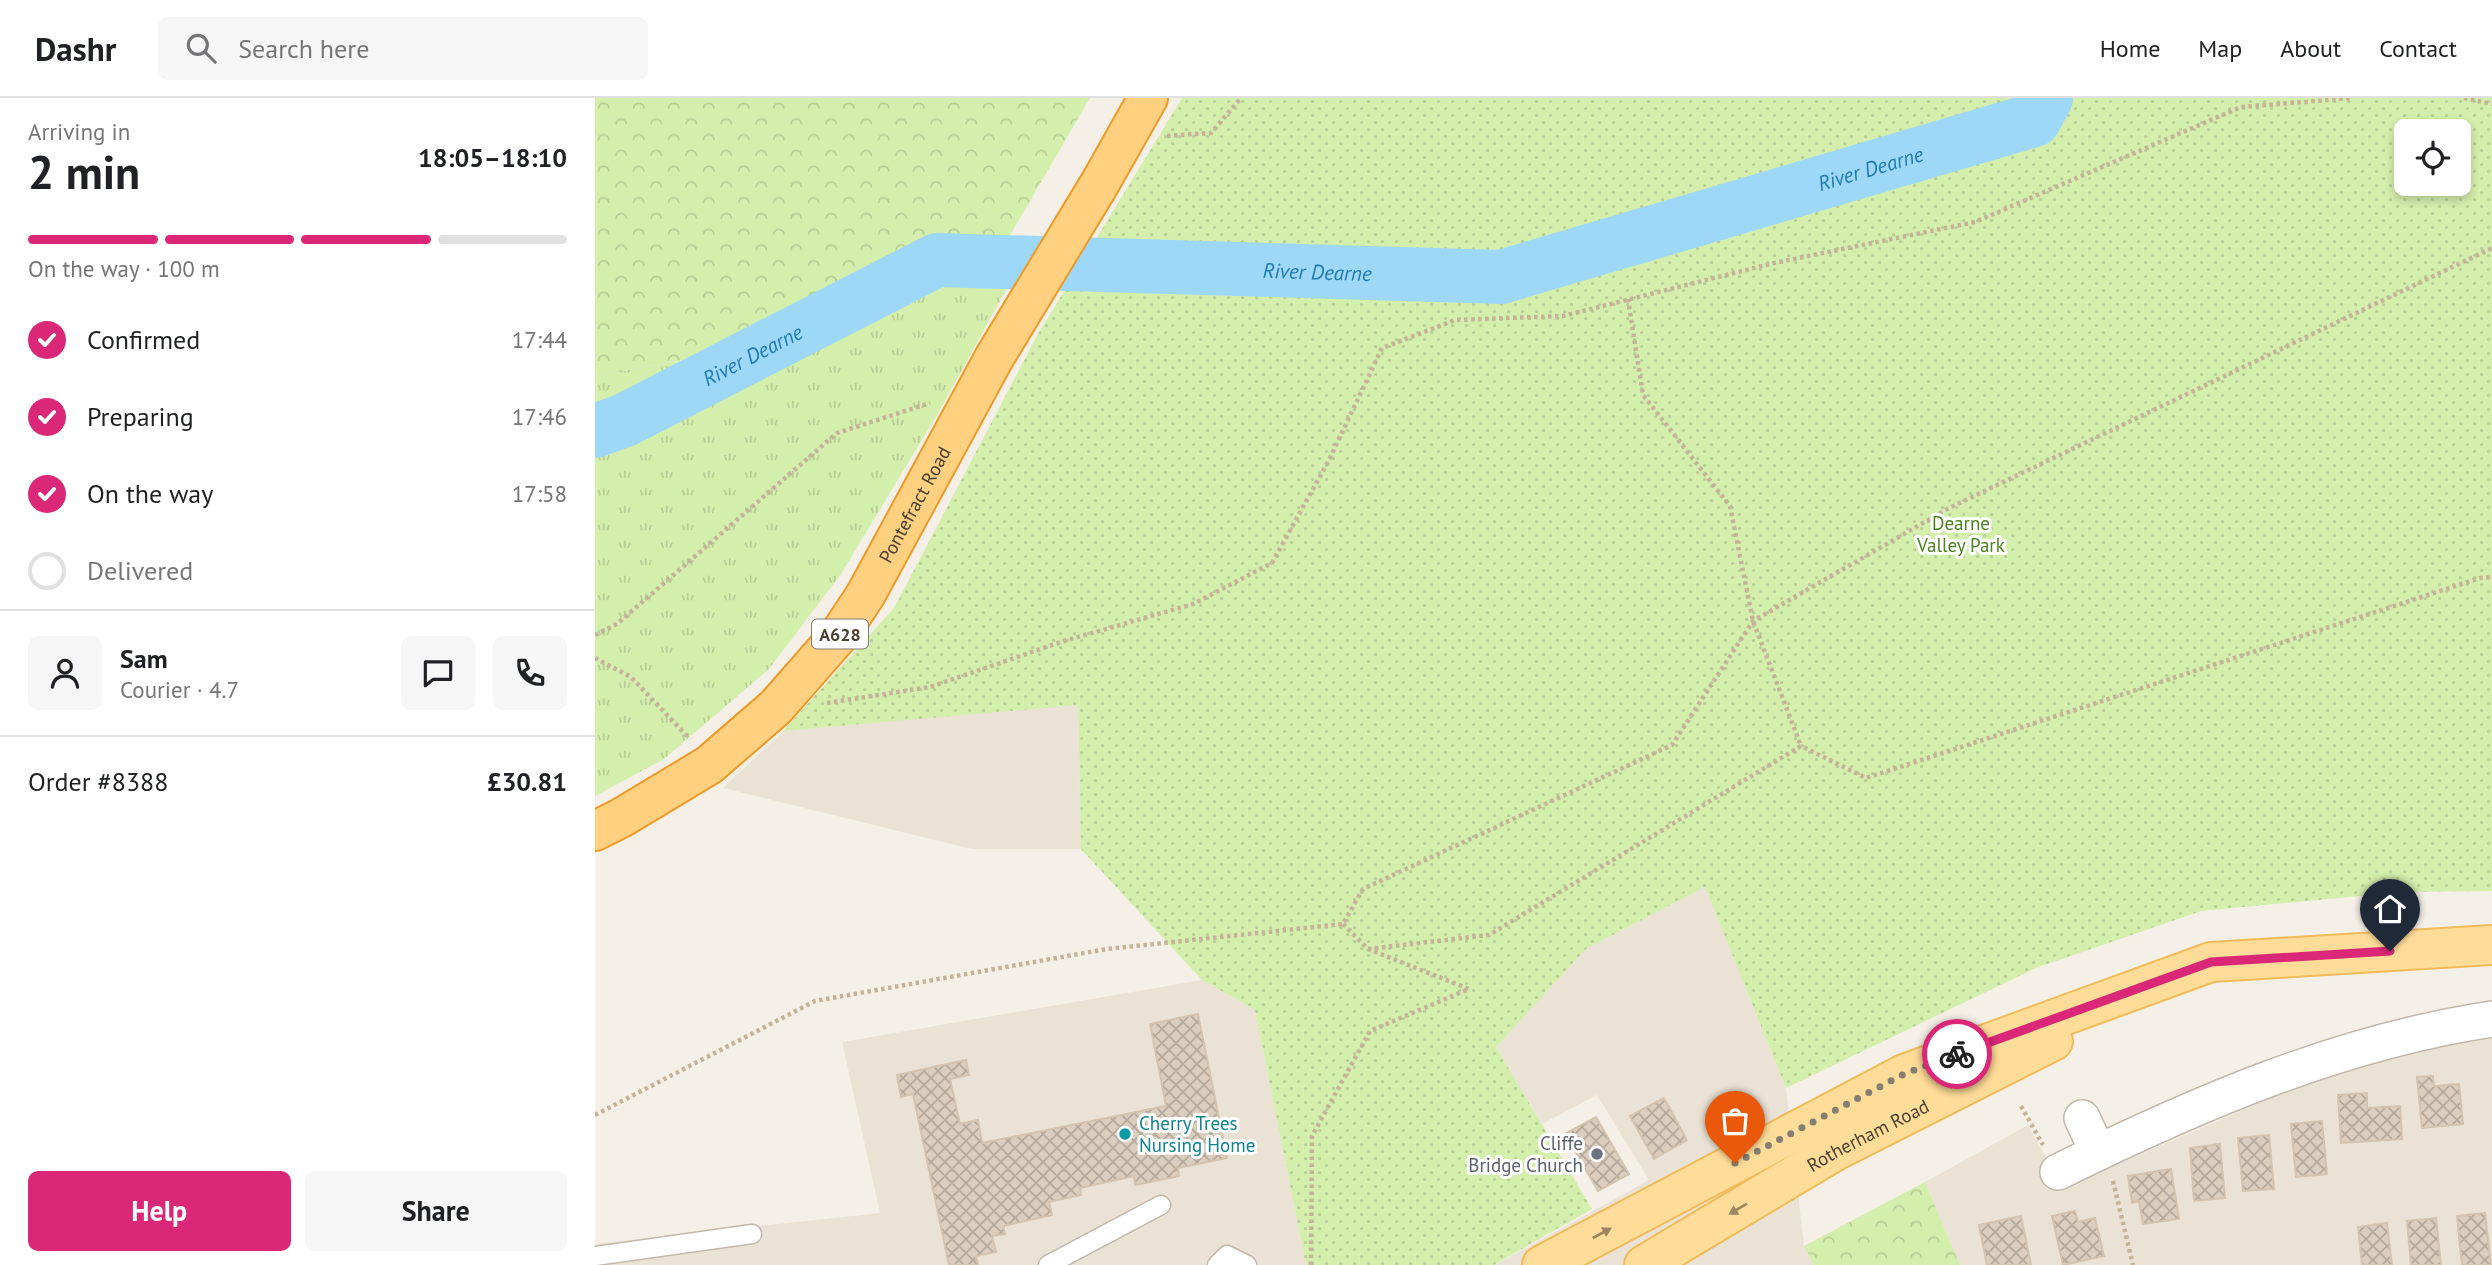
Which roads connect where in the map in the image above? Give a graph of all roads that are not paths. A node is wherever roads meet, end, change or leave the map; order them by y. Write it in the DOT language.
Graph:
graph roads {
  1 [pos="1148,98"];
  2 [pos="595,831"];
  3 [pos="2492,945"];
  4 [pos="2211,962"];
  5 [pos="2492,1019"];
  6 [pos="2082,1118"];
  7 [pos="2102,1150"];
  8 [pos="2058,1171"];
  9 [pos="1161,1205"];
  10 [pos="752,1234"];
  11 [pos="595,1256"];
  12 [pos="1048,1265"];
  13 [pos="1217,1265"];
  14 [pos="1247,1265"];
  15 [pos="1542,1265"];
  16 [pos="1644,1265"];
  1 -- 2 [label="highway, Pontefract Road / A628"];
  3 -- 4 [label="main road, Rotherham Road"];
  15 -- 4 [label="main road, Rotherham Road, one-way"];
  4 -- 16 [label="main road, Rotherham Road, one-way"];
  5 -- 7 [label="street"];
  6 -- 7 [label="street"];
  7 -- 8 [label="street"];
  9 -- 12 [label="lane"];
  10 -- 11 [label="lane"];
  13 -- 14 [label="lane"];
}
